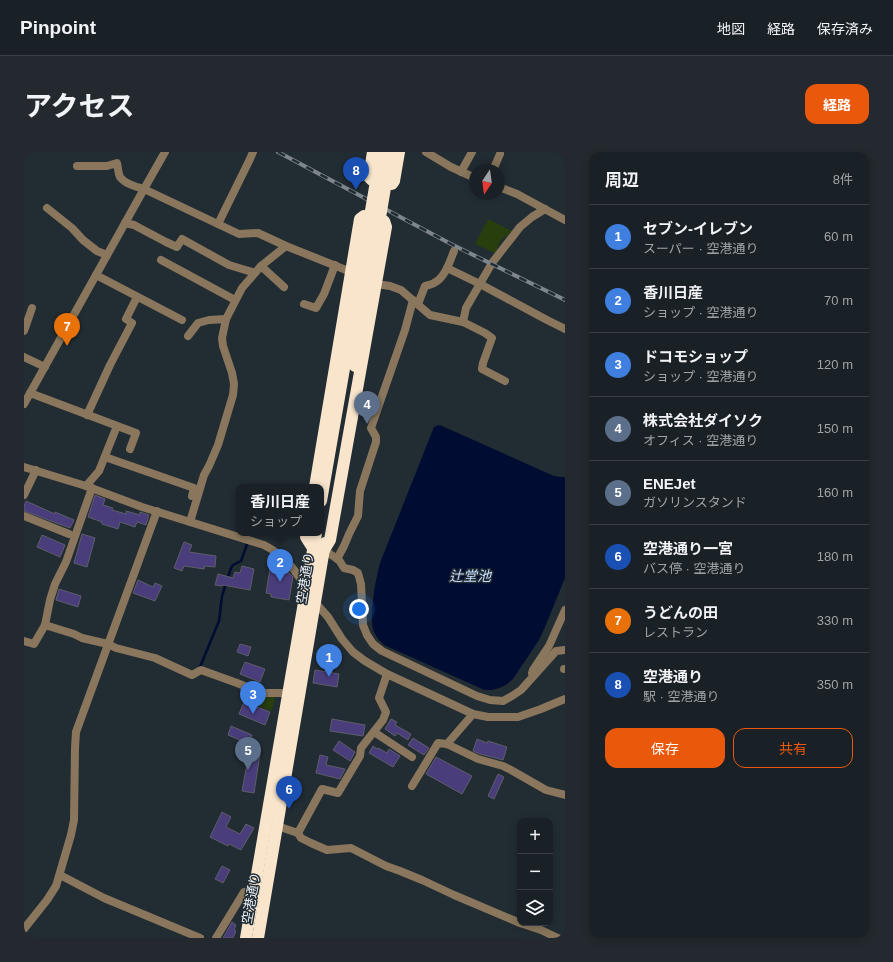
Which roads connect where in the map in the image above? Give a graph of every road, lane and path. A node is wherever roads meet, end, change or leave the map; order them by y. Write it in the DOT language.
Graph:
graph roads {
  1 [pos="165,152"];
  2 [pos="253,152"];
  3 [pos="373,152"];
  4 [pos="380,152"];
  5 [pos="392,152"];
  6 [pos="399,152"];
  7 [pos="426,152"];
  8 [pos="472,152"];
  9 [pos="500,154"];
  10 [pos="496,164"];
  11 [pos="77,166"];
  12 [pos="461,172"];
  13 [pos="469,175"];
  14 [pos="144,189"];
  15 [pos="505,189"];
  16 [pos="47,208"];
  17 [pos="545,209"];
  18 [pos="565,220"];
  19 [pos="125,224"];
  20 [pos="218,224"];
  21 [pos="286,246"];
  22 [pos="454,251"];
  23 [pos="107,255"];
  24 [pos="161,260"];
  25 [pos="335,265"];
  26 [pos="261,266"];
  27 [pos="447,268"];
  28 [pos="351,272"];
  29 [pos="255,273"];
  30 [pos="96,275"];
  31 [pos="376,284"];
  32 [pos="480,284"];
  33 [pos="284,287"];
  34 [pos="137,297"];
  35 [pos="235,300"];
  36 [pos="415,302"];
  37 [pos="304,304"];
  38 [pos="32,308"];
  39 [pos="226,319"];
  40 [pos="182,320"];
  41 [pos="463,322"];
  42 [pos="565,329"];
  43 [pos="24,331"];
  44 [pos="188,336"];
  45 [pos="24,357"];
  46 [pos="350,365"];
  47 [pos="45,367"];
  48 [pos="505,381"];
  49 [pos="30,393"];
  50 [pos="24,404"];
  51 [pos="87,414"];
  52 [pos="117,426"];
  53 [pos="130,449"];
  54 [pos="105,457"];
  55 [pos="24,467"];
  56 [pos="36,470"];
  57 [pos="316,484"];
  58 [pos="89,487"];
  59 [pos="324,487"];
  60 [pos="24,495"];
  61 [pos="192,496"];
  62 [pos="157,512"];
  63 [pos="324,514"];
  64 [pos="24,516"];
  65 [pos="190,522"];
  66 [pos="69,534"];
  67 [pos="306,536"];
  68 [pos="316,536"];
  69 [pos="320,536"];
  70 [pos="318,549"];
  71 [pos="337,559"];
  72 [pos="306,588"];
  73 [pos="315,603"];
  74 [pos="565,610"];
  75 [pos="46,625"];
  76 [pos="24,641"];
  77 [pos="108,644"];
  78 [pos="565,650"];
  79 [pos="388,674"];
  80 [pos="532,676"];
  81 [pos="288,693"];
  82 [pos="565,699"];
  83 [pos="473,714"];
  84 [pos="374,732"];
  85 [pos="447,744"];
  86 [pos="412,757"];
  87 [pos="412,786"];
  88 [pos="565,795"];
  89 [pos="277,826"];
  90 [pos="298,832"];
  91 [pos="60,874"];
  92 [pos="254,892"];
  93 [pos="517,922"];
  94 [pos="529,926"];
  95 [pos="24,929"];
  96 [pos="200,938"];
  97 [pos="216,938"];
  98 [pos="246,938"];
  99 [pos="258,938"];
  100 [pos="558,938"];
  1 -- 14 [label="street"];
  2 -- 20 [label="street"];
  3 -- 6 [label="highway"];
  4 -- 46 [label="highway, 空港通り, bridge"];
  5 -- 46 [label="highway, 空港通り, bridge"];
  7 -- 12 [label="street"];
  8 -- 12 [label="street"];
  9 -- 10 [label="street"];
  11 -- 14 [label="street"];
  12 -- 13 [label="street"];
  14 -- 19 [label="street"];
  14 -- 20 [label="street"];
  15 -- 17 [label="street"];
  16 -- 23 [label="street"];
  17 -- 18 [label="street"];
  17 -- 32 [label="street"];
  19 -- 23 [label="street"];
  19 -- 29 [label="street"];
  20 -- 21 [label="street"];
  21 -- 25 [label="street"];
  21 -- 26 [label="street"];
  22 -- 27 [label="street"];
  23 -- 30 [label="street"];
  24 -- 35 [label="street"];
  25 -- 28 [label="street"];
  25 -- 37 [label="street"];
  26 -- 29 [label="street"];
  26 -- 33 [label="street"];
  27 -- 32 [label="street"];
  27 -- 36 [label="street"];
  28 -- 31 [label="highway"];
  28 -- 57 [label="highway"];
  29 -- 35 [label="street"];
  30 -- 34 [label="street"];
  30 -- 47 [label="street"];
  31 -- 36 [label="street"];
  31 -- 70 [label="highway"];
  32 -- 41 [label="street"];
  32 -- 42 [label="street"];
  34 -- 40 [label="street"];
  34 -- 51 [label="street"];
  35 -- 39 [label="street"];
  36 -- 41 [label="street"];
  36 -- 71 [label="street"];
  38 -- 43 [label="street"];
  39 -- 44 [label="street"];
  39 -- 65 [label="street"];
  41 -- 48 [label="street"];
  45 -- 47 [label="street"];
  46 -- 59 [label="highway, 空港通り"];
  46 -- 63 [label="highway, 空港通り"];
  47 -- 49 [label="street"];
  49 -- 50 [label="street"];
  49 -- 51 [label="street"];
  51 -- 52 [label="street"];
  52 -- 53 [label="street"];
  52 -- 54 [label="street"];
  54 -- 58 [label="street"];
  54 -- 61 [label="street"];
  55 -- 56 [label="street"];
  56 -- 58 [label="street"];
  56 -- 60 [label="street"];
  58 -- 62 [label="street"];
  58 -- 75 [label="street"];
  62 -- 65 [label="street"];
  62 -- 77 [label="street"];
  64 -- 66 [label="street"];
  65 -- 72 [label="street"];
  67 -- 70 [label="highway"];
  68 -- 70 [label="highway, 空港通り"];
  69 -- 70 [label="highway, 空港通り"];
  70 -- 71 [label="street"];
  70 -- 72 [label="highway, 空港通り"];
  70 -- 73 [label="highway, 空港通り"];
  71 -- 80 [label="street"];
  72 -- 73 [label="street"];
  72 -- 81 [label="highway, 空港通り"];
  73 -- 79 [label="street"];
  73 -- 89 [label="highway, 空港通り"];
  74 -- 80 [label="street"];
  75 -- 76 [label="street"];
  75 -- 77 [label="street"];
  77 -- 81 [label="street"];
  77 -- 91 [label="street"];
  78 -- 80 [label="street"];
  79 -- 83 [label="street"];
  79 -- 84 [label="street"];
  81 -- 92 [label="highway, 空港通り"];
  82 -- 83 [label="street"];
  83 -- 85 [label="street"];
  84 -- 86 [label="street"];
  84 -- 90 [label="street"];
  85 -- 87 [label="street"];
  85 -- 88 [label="street"];
  89 -- 90 [label="street"];
  89 -- 99 [label="highway, 空港通り"];
  90 -- 93 [label="street"];
  91 -- 95 [label="street"];
  91 -- 96 [label="street"];
  92 -- 97 [label="street"];
  92 -- 98 [label="highway, 空港通り"];
  94 -- 100 [label="street"];
}
